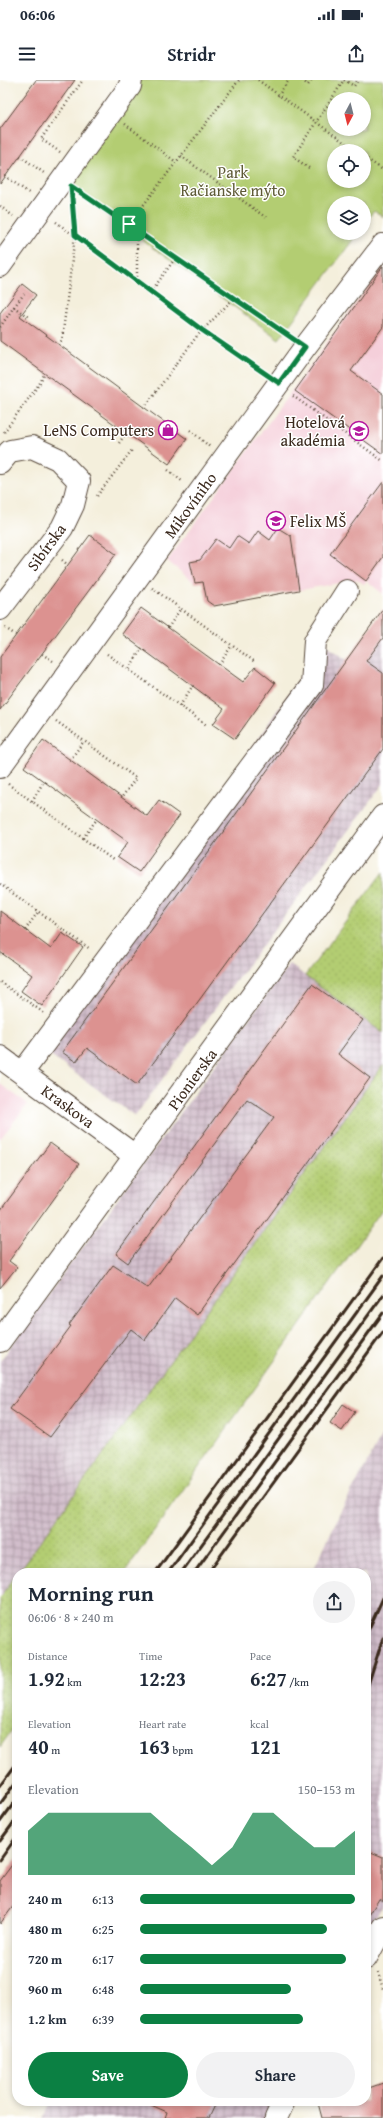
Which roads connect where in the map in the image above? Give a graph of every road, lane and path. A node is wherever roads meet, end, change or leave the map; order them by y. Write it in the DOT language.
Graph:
graph roads {
  1 [pos="83,80"];
  2 [pos="131,80"];
  3 [pos="239,80"];
  4 [pos="258,80"];
  5 [pos="289,80"];
  6 [pos="302,80"];
  7 [pos="312,80"];
  8 [pos="344,80"];
  9 [pos="358,80"];
  10 [pos="278,96"];
  11 [pos="316,123"];
  12 [pos="124,124"];
  13 [pos="346,144"];
  14 [pos="20,156"];
  15 [pos="66,156"];
  16 [pos="181,156"];
  17 [pos="176,162"];
  18 [pos="371,162"];
  19 [pos="309,168"];
  20 [pos="383,170"];
  21 [pos="5,176"];
  22 [pos="50,177"];
  23 [pos="77,190"];
  24 [pos="72,193"];
  25 [pos="30,194"];
  26 [pos="0,206"];
  27 [pos="17,219"];
  28 [pos="54,220"];
  29 [pos="268,220"];
  30 [pos="129,224"];
  31 [pos="137,230"];
  32 [pos="75,235"];
  33 [pos="383,245"];
  34 [pos="176,257"];
  35 [pos="0,266"];
  36 [pos="137,281"];
  37 [pos="151,292"];
  38 [pos="24,294"];
  39 [pos="234,298"];
  40 [pos="14,307"];
  41 [pos="28,317"];
  42 [pos="0,326"];
  43 [pos="202,330"];
  44 [pos="59,345"];
  45 [pos="305,347"];
  46 [pos="45,373"];
  47 [pos="279,383"];
  48 [pos="144,408"];
  49 [pos="190,430"];
  50 [pos="126,433"];
  51 [pos="0,437"];
  52 [pos="119,442"];
  53 [pos="224,459"];
  54 [pos="383,461"];
  55 [pos="0,464"];
  56 [pos="151,587"];
  57 [pos="347,591"];
  58 [pos="181,608"];
  59 [pos="1,618"];
  60 [pos="168,628"];
  61 [pos="16,635"];
  62 [pos="232,646"];
  63 [pos="142,648"];
  64 [pos="105,652"];
  65 [pos="255,662"];
  66 [pos="219,665"];
  67 [pos="129,669"];
  68 [pos="193,686"];
  69 [pos="180,706"];
  70 [pos="55,720"];
  71 [pos="208,726"];
  72 [pos="84,741"];
  73 [pos="70,760"];
  74 [pos="1,774"];
  75 [pos="44,781"];
  76 [pos="122,797"];
  77 [pos="32,801"];
  78 [pos="383,816"];
  79 [pos="97,819"];
  80 [pos="83,838"];
  81 [pos="113,860"];
  82 [pos="0,884"];
  83 [pos="38,912"];
  84 [pos="25,930"];
  85 [pos="106,960"];
  86 [pos="0,982"];
  87 [pos="58,1023"];
  88 [pos="0,1057"];
  89 [pos="22,1073"];
  90 [pos="135,1156"];
  91 [pos="0,1341"];
  92 [pos="383,1927"];
  93 [pos="373,1962"];
  94 [pos="383,1989"];
  95 [pos="282,2106"];
  96 [pos="276,2118"];
  1 -- 15 [label="path"];
  2 -- 35 [label="street"];
  3 -- 16 [label="path"];
  4 -- 10 [label="path"];
  5 -- 10 [label="path"];
  6 -- 7 [label="path"];
  8 -- 9 [label="path"];
  8 -- 11 [label="path"];
  10 -- 11 [label="path"];
  11 -- 13 [label="path"];
  11 -- 19 [label="path"];
  12 -- 17 [label="path"];
  14 -- 22 [label="path"];
  16 -- 17 [label="path"];
  16 -- 29 [label="path"];
  17 -- 30 [label="path"];
  18 -- 20 [label="path"];
  21 -- 25 [label="path"];
  23 -- 30 [label="path"];
  24 -- 32 [label="path"];
  26 -- 27 [label="path"];
  28 -- 32 [label="path"];
  30 -- 31 [label="path"];
  31 -- 34 [label="path"];
  31 -- 36 [label="path"];
  32 -- 36 [label="path"];
  32 -- 44 [label="path"];
  33 -- 45 [label="street, Mikovíniho"];
  34 -- 37 [label="path"];
  34 -- 39 [label="path"];
  36 -- 37 [label="path"];
  37 -- 43 [label="path"];
  38 -- 40 [label="path"];
  39 -- 43 [label="path"];
  39 -- 45 [label="path"];
  40 -- 41 [label="path"];
  40 -- 42 [label="path"];
  43 -- 47 [label="path"];
  43 -- 48 [label="path"];
  45 -- 47 [label="street, Mikovíniho"];
  46 -- 51 [label="path"];
  47 -- 53 [label="street, Mikovíniho"];
  47 -- 54 [label="path"];
  49 -- 53 [label="path"];
  50 -- 52 [label="path"];
  53 -- 74 [label="street, Mikovíniho"];
  55 -- 59 [label="street, Sibírska"];
  56 -- 58 [label="path"];
  57 -- 85 [label="street"];
  58 -- 60 [label="path"];
  58 -- 62 [label="path"];
  59 -- 61 [label="path"];
  62 -- 65 [label="path"];
  62 -- 66 [label="path"];
  63 -- 67 [label="path"];
  64 -- 67 [label="path"];
  67 -- 69 [label="path"];
  68 -- 69 [label="path"];
  69 -- 71 [label="path"];
  70 -- 72 [label="path"];
  72 -- 73 [label="path"];
  72 -- 76 [label="path"];
  74 -- 77 [label="path"];
  75 -- 77 [label="path"];
  77 -- 80 [label="path"];
  78 -- 90 [label="street, Pionierska"];
  79 -- 80 [label="path"];
  80 -- 81 [label="path"];
  82 -- 83 [label="path"];
  83 -- 84 [label="path"];
  83 -- 85 [label="path"];
  85 -- 87 [label="street"];
  86 -- 87 [label="path"];
  87 -- 89 [label="street"];
  88 -- 89 [label="street, Kraskova"];
  89 -- 90 [label="street, Kraskova"];
  90 -- 91 [label="street, Pionierska"];
  92 -- 93 [label="street"];
  93 -- 94 [label="path"];
  95 -- 96 [label="street"];
}
